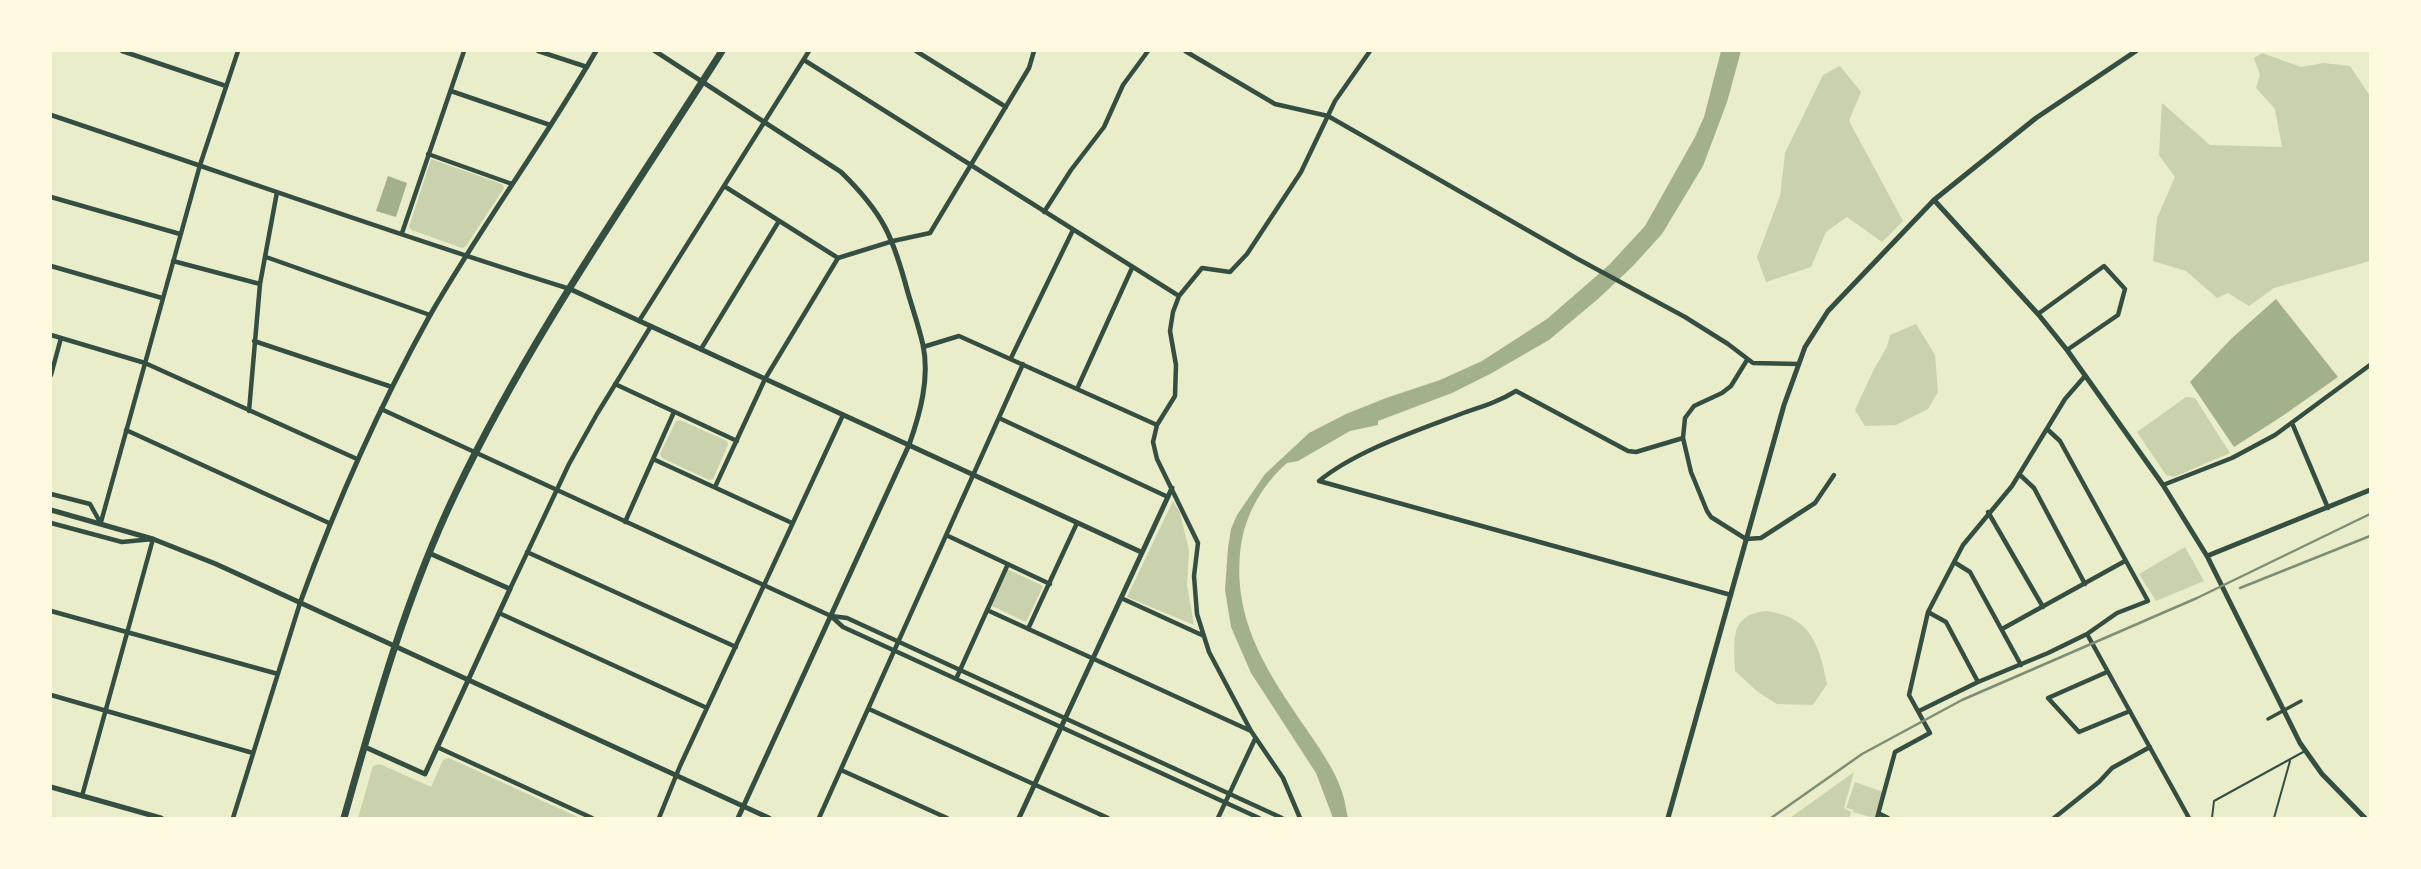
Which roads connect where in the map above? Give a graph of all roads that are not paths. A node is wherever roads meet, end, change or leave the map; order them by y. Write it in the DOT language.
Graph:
graph roads {
  1 [pos="122,51"];
  2 [pos="238,51"];
  3 [pos="464,51"];
  4 [pos="538,51"];
  5 [pos="596,51"];
  6 [pos="655,51"];
  7 [pos="722,51"];
  8 [pos="809,51"];
  9 [pos="916,51"];
  10 [pos="1034,51"];
  11 [pos="1148,51"];
  12 [pos="1185,51"];
  13 [pos="1370,51"];
  14 [pos="2136,51"];
  15 [pos="804,60"];
  16 [pos="586,67"];
  17 [pos="702,82"];
  18 [pos="226,86"];
  19 [pos="451,91"];
  20 [pos="1006,107"];
  21 [pos="51,114"];
  22 [pos="1328,116"];
  23 [pos="764,121"];
  24 [pos="550,125"];
  25 [pos="428,154"];
  26 [pos="200,165"];
  27 [pos="972,166"];
  28 [pos="512,184"];
  29 [pos="724,186"];
  30 [pos="277,192"];
  31 [pos="51,197"];
  32 [pos="1934,200"];
  33 [pos="1044,212"];
  34 [pos="779,221"];
  35 [pos="1073,230"];
  36 [pos="402,233"];
  37 [pos="180,234"];
  38 [pos="893,241"];
  39 [pos="266,257"];
  40 [pos="466,257"];
  41 [pos="838,258"];
  42 [pos="173,261"];
  43 [pos="51,266"];
  44 [pos="1132,268"];
  45 [pos="260,284"];
  46 [pos="570,289"];
  47 [pos="1179,296"];
  48 [pos="162,298"];
  49 [pos="2038,314"];
  50 [pos="430,315"];
  51 [pos="639,321"];
  52 [pos="651,327"];
  53 [pos="51,335"];
  54 [pos="61,338"];
  55 [pos="254,341"];
  56 [pos="923,347"];
  57 [pos="701,349"];
  58 [pos="2067,351"];
  59 [pos="1011,358"];
  60 [pos="1748,360"];
  61 [pos="145,363"];
  62 [pos="1798,363"];
  63 [pos="1023,364"];
  64 [pos="2370,365"];
  65 [pos="51,375"];
  66 [pos="2085,376"];
  67 [pos="765,379"];
  68 [pos="615,384"];
  69 [pos="392,387"];
  70 [pos="1077,389"];
  71 [pos="380,410"];
  72 [pos="249,411"];
  73 [pos="674,412"];
  74 [pos="843,415"];
  75 [pos="999,418"];
  76 [pos="2292,423"];
  77 [pos="1157,425"];
  78 [pos="2047,429"];
  79 [pos="126,430"];
  80 [pos="1683,438"];
  81 [pos="737,441"];
  82 [pos="909,445"];
  83 [pos="475,453"];
  84 [pos="357,459"];
  85 [pos="653,459"];
  86 [pos="2019,474"];
  87 [pos="973,475"];
  88 [pos="1834,475"];
  89 [pos="2163,485"];
  90 [pos="715,487"];
  91 [pos="1172,488"];
  92 [pos="556,490"];
  93 [pos="2370,490"];
  94 [pos="51,495"];
  95 [pos="1168,497"];
  96 [pos="2328,508"];
  97 [pos="51,510"];
  98 [pos="1988,513"];
  99 [pos="87,519"];
  100 [pos="625,522"];
  101 [pos="51,523"];
  102 [pos="101,523"];
  103 [pos="330,523"];
  104 [pos="793,523"];
  105 [pos="1077,523"];
  106 [pos="84,531"];
  107 [pos="946,534"];
  108 [pos="153,539"];
  109 [pos="1746,539"];
  110 [pos="527,552"];
  111 [pos="1141,552"];
  112 [pos="429,553"];
  113 [pos="2207,556"];
  114 [pos="2125,561"];
  115 [pos="1954,562"];
  116 [pos="1008,564"];
  117 [pos="1049,584"];
  118 [pos="2085,584"];
  119 [pos="764,586"];
  120 [pos="510,589"];
  121 [pos="1731,595"];
  122 [pos="1120,598"];
  123 [pos="300,603"];
  124 [pos="2043,607"];
  125 [pos="987,610"];
  126 [pos="51,611"];
  127 [pos="1928,612"];
  128 [pos="499,613"];
  129 [pos="831,616"];
  130 [pos="1028,629"];
  131 [pos="2002,629"];
  132 [pos="127,632"];
  133 [pos="2087,634"];
  134 [pos="1204,636"];
  135 [pos="900,642"];
  136 [pos="396,646"];
  137 [pos="736,647"];
  138 [pos="895,652"];
  139 [pos="1092,658"];
  140 [pos="2021,664"];
  141 [pos="960,670"];
  142 [pos="2107,673"];
  143 [pos="278,674"];
  144 [pos="956,679"];
  145 [pos="469,680"];
  146 [pos="1978,682"];
  147 [pos="51,695"];
  148 [pos="2301,701"];
  149 [pos="707,708"];
  150 [pos="869,709"];
  151 [pos="105,711"];
  152 [pos="1919,711"];
  153 [pos="2130,711"];
  154 [pos="1065,718"];
  155 [pos="2268,719"];
  156 [pos="1060,727"];
  157 [pos="1251,731"];
  158 [pos="1255,738"];
  159 [pos="365,747"];
  160 [pos="437,747"];
  161 [pos="2150,747"];
  162 [pos="2305,751"];
  163 [pos="253,753"];
  164 [pos="1143,754"];
  165 [pos="2290,760"];
  166 [pos="1139,763"];
  167 [pos="841,770"];
  168 [pos="676,775"];
  169 [pos="1034,784"];
  170 [pos="51,787"];
  171 [pos="1230,794"];
  172 [pos="82,796"];
  173 [pos="1226,803"];
  174 [pos="743,806"];
  175 [pos="1879,816"];
  176 [pos="160,818"];
  177 [pos="233,818"];
  178 [pos="344,818"];
  179 [pos="589,818"];
  180 [pos="659,818"];
  181 [pos="738,818"];
  182 [pos="769,818"];
  183 [pos="819,818"];
  184 [pos="947,818"];
  185 [pos="1018,818"];
  186 [pos="1108,818"];
  187 [pos="1218,818"];
  188 [pos="1259,818"];
  189 [pos="1282,818"];
  190 [pos="1300,818"];
  191 [pos="1668,818"];
  192 [pos="1888,818"];
  193 [pos="2053,818"];
  194 [pos="2189,818"];
  195 [pos="2212,818"];
  196 [pos="2274,818"];
  197 [pos="2365,818"];
  1 -- 18 [label="street"];
  2 -- 18 [label="street"];
  3 -- 19 [label="street"];
  4 -- 16 [label="street"];
  5 -- 16 [label="street"];
  6 -- 17 [label="street"];
  7 -- 17 [label="highway"];
  8 -- 15 [label="street"];
  9 -- 20 [label="street"];
  10 -- 20 [label="street"];
  11 -- 33 [label="street"];
  12 -- 22 [label="street"];
  13 -- 22 [label="street"];
  14 -- 32 [label="street"];
  15 -- 23 [label="street"];
  15 -- 27 [label="street"];
  16 -- 24 [label="street"];
  17 -- 23 [label="street"];
  17 -- 46 [label="highway"];
  18 -- 26 [label="street"];
  19 -- 24 [label="street"];
  19 -- 25 [label="street"];
  20 -- 27 [label="street"];
  21 -- 26 [label="street"];
  22 -- 47 [label="street"];
  22 -- 60 [label="street"];
  23 -- 29 [label="street"];
  23 -- 38 [label="street"];
  24 -- 28 [label="street"];
  25 -- 28 [label="street"];
  25 -- 36 [label="street"];
  26 -- 30 [label="street"];
  26 -- 37 [label="street"];
  27 -- 33 [label="street"];
  27 -- 38 [label="street"];
  28 -- 40 [label="street"];
  29 -- 34 [label="street"];
  29 -- 51 [label="street"];
  30 -- 36 [label="street"];
  30 -- 39 [label="street"];
  31 -- 37 [label="street"];
  32 -- 49 [label="street"];
  32 -- 62 [label="street"];
  33 -- 35 [label="street"];
  34 -- 41 [label="street"];
  34 -- 57 [label="street"];
  35 -- 44 [label="street"];
  35 -- 59 [label="street"];
  36 -- 40 [label="street"];
  37 -- 42 [label="street"];
  38 -- 41 [label="street"];
  38 -- 56 [label="street"];
  39 -- 45 [label="street"];
  39 -- 50 [label="street"];
  40 -- 46 [label="street"];
  40 -- 50 [label="street"];
  41 -- 67 [label="street"];
  42 -- 45 [label="street"];
  42 -- 48 [label="street"];
  43 -- 48 [label="street"];
  44 -- 47 [label="street"];
  44 -- 70 [label="street"];
  45 -- 55 [label="street"];
  46 -- 51 [label="street"];
  46 -- 83 [label="highway"];
  47 -- 77 [label="street"];
  48 -- 61 [label="street"];
  49 -- 58 [label="street"];
  49 -- 58 [label="street"];
  50 -- 69 [label="street"];
  51 -- 52 [label="street"];
  52 -- 57 [label="street"];
  52 -- 68 [label="street"];
  53 -- 54 [label="street"];
  54 -- 61 [label="street"];
  54 -- 65 [label="street"];
  55 -- 69 [label="street"];
  55 -- 72 [label="street"];
  56 -- 59 [label="street"];
  56 -- 82 [label="street"];
  57 -- 67 [label="street"];
  58 -- 66 [label="street"];
  59 -- 63 [label="street"];
  60 -- 62 [label="street"];
  60 -- 80 [label="street"];
  61 -- 72 [label="street"];
  61 -- 79 [label="street"];
  62 -- 109 [label="street"];
  63 -- 70 [label="street"];
  63 -- 75 [label="street"];
  64 -- 76 [label="street"];
  66 -- 78 [label="street"];
  66 -- 89 [label="street"];
  67 -- 74 [label="street"];
  67 -- 81 [label="street"];
  68 -- 73 [label="street"];
  68 -- 92 [label="street"];
  69 -- 71 [label="street"];
  70 -- 77 [label="street"];
  71 -- 83 [label="street"];
  71 -- 84 [label="street"];
  72 -- 84 [label="street"];
  73 -- 81 [label="street"];
  73 -- 85 [label="street"];
  74 -- 82 [label="street"];
  74 -- 104 [label="street"];
  75 -- 87 [label="street"];
  75 -- 95 [label="street"];
  76 -- 89 [label="street"];
  76 -- 96 [label="street"];
  77 -- 91 [label="street"];
  78 -- 86 [label="street"];
  78 -- 114 [label="street"];
  79 -- 102 [label="street"];
  79 -- 103 [label="street"];
  80 -- 109 [label="street"];
  80 -- 121 [label="street"];
  81 -- 90 [label="street"];
  82 -- 87 [label="street"];
  82 -- 129 [label="street"];
  83 -- 92 [label="street"];
  83 -- 112 [label="highway"];
  84 -- 103 [label="street"];
  85 -- 90 [label="street"];
  85 -- 100 [label="street"];
  86 -- 98 [label="street"];
  86 -- 118 [label="street"];
  87 -- 105 [label="street"];
  87 -- 107 [label="street"];
  88 -- 109 [label="street"];
  89 -- 113 [label="street"];
  90 -- 104 [label="street"];
  91 -- 95 [label="street"];
  91 -- 134 [label="street"];
  92 -- 100 [label="street"];
  92 -- 110 [label="street"];
  93 -- 96 [label="street"];
  94 -- 102 [label="street"];
  95 -- 111 [label="street"];
  96 -- 113 [label="street"];
  97 -- 99 [label="street"];
  98 -- 115 [label="street"];
  98 -- 124 [label="street"];
  99 -- 102 [label="street"];
  99 -- 106 [label="street"];
  100 -- 119 [label="street"];
  101 -- 106 [label="street"];
  102 -- 108 [label="street"];
  103 -- 123 [label="street"];
  104 -- 119 [label="street"];
  105 -- 111 [label="street"];
  105 -- 117 [label="street"];
  106 -- 108 [label="street"];
  107 -- 116 [label="street"];
  107 -- 135 [label="street"];
  108 -- 123 [label="street"];
  108 -- 132 [label="street"];
  109 -- 121 [label="street"];
  110 -- 120 [label="street"];
  110 -- 137 [label="street"];
  111 -- 122 [label="street"];
  112 -- 120 [label="street"];
  112 -- 136 [label="highway"];
  113 -- 162 [label="street"];
  114 -- 118 [label="street"];
  114 -- 133 [label="street"];
  115 -- 127 [label="street"];
  115 -- 131 [label="street"];
  116 -- 117 [label="street"];
  116 -- 125 [label="street"];
  117 -- 130 [label="street"];
  118 -- 124 [label="street"];
  119 -- 129 [label="street"];
  119 -- 137 [label="street"];
  120 -- 128 [label="street"];
  121 -- 191 [label="street"];
  122 -- 134 [label="street"];
  122 -- 139 [label="street"];
  123 -- 136 [label="street"];
  123 -- 143 [label="street"];
  124 -- 131 [label="street"];
  125 -- 130 [label="street"];
  125 -- 141 [label="street"];
  126 -- 132 [label="street"];
  127 -- 146 [label="street"];
  127 -- 152 [label="street"];
  128 -- 145 [label="street"];
  128 -- 149 [label="street"];
  129 -- 135 [label="street"];
  129 -- 138 [label="street"];
  129 -- 174 [label="street"];
  130 -- 139 [label="street"];
  131 -- 140 [label="street"];
  132 -- 143 [label="street"];
  132 -- 151 [label="street"];
  133 -- 140 [label="street"];
  133 -- 142 [label="street"];
  134 -- 157 [label="street"];
  135 -- 138 [label="street"];
  135 -- 141 [label="street"];
  136 -- 145 [label="street"];
  136 -- 159 [label="highway"];
  137 -- 149 [label="street"];
  138 -- 144 [label="street"];
  138 -- 150 [label="street"];
  139 -- 154 [label="street"];
  139 -- 157 [label="street"];
  140 -- 146 [label="street"];
  141 -- 144 [label="street"];
  141 -- 154 [label="street"];
  142 -- 153 [label="street"];
  142 -- 153 [label="street"];
  143 -- 163 [label="street"];
  144 -- 156 [label="street"];
  145 -- 160 [label="street"];
  145 -- 168 [label="street"];
  146 -- 152 [label="street"];
  147 -- 151 [label="street"];
  148 -- 155 [label="street"];
  149 -- 168 [label="street"];
  150 -- 167 [label="street"];
  150 -- 169 [label="street"];
  151 -- 163 [label="street"];
  151 -- 172 [label="street"];
  152 -- 175 [label="street"];
  153 -- 161 [label="street"];
  154 -- 156 [label="street"];
  154 -- 164 [label="street"];
  156 -- 166 [label="street"];
  156 -- 169 [label="street"];
  157 -- 158 [label="street"];
  158 -- 171 [label="street"];
  158 -- 190 [label="street"];
  159 -- 160 [label="street"];
  159 -- 178 [label="highway"];
  160 -- 179 [label="street"];
  161 -- 193 [label="street"];
  161 -- 194 [label="street"];
  162 -- 165 [label="lane"];
  162 -- 197 [label="street"];
  163 -- 177 [label="street"];
  164 -- 166 [label="street"];
  164 -- 171 [label="street"];
  165 -- 195 [label="lane"];
  165 -- 196 [label="lane"];
  166 -- 173 [label="street"];
  167 -- 183 [label="street"];
  167 -- 184 [label="street"];
  168 -- 174 [label="street"];
  168 -- 180 [label="street"];
  169 -- 185 [label="street"];
  169 -- 186 [label="street"];
  170 -- 172 [label="street"];
  171 -- 173 [label="street"];
  171 -- 189 [label="street"];
  172 -- 176 [label="street"];
  173 -- 187 [label="street"];
  173 -- 188 [label="street"];
  174 -- 181 [label="street"];
  174 -- 182 [label="street"];
  175 -- 192 [label="street"];
}
